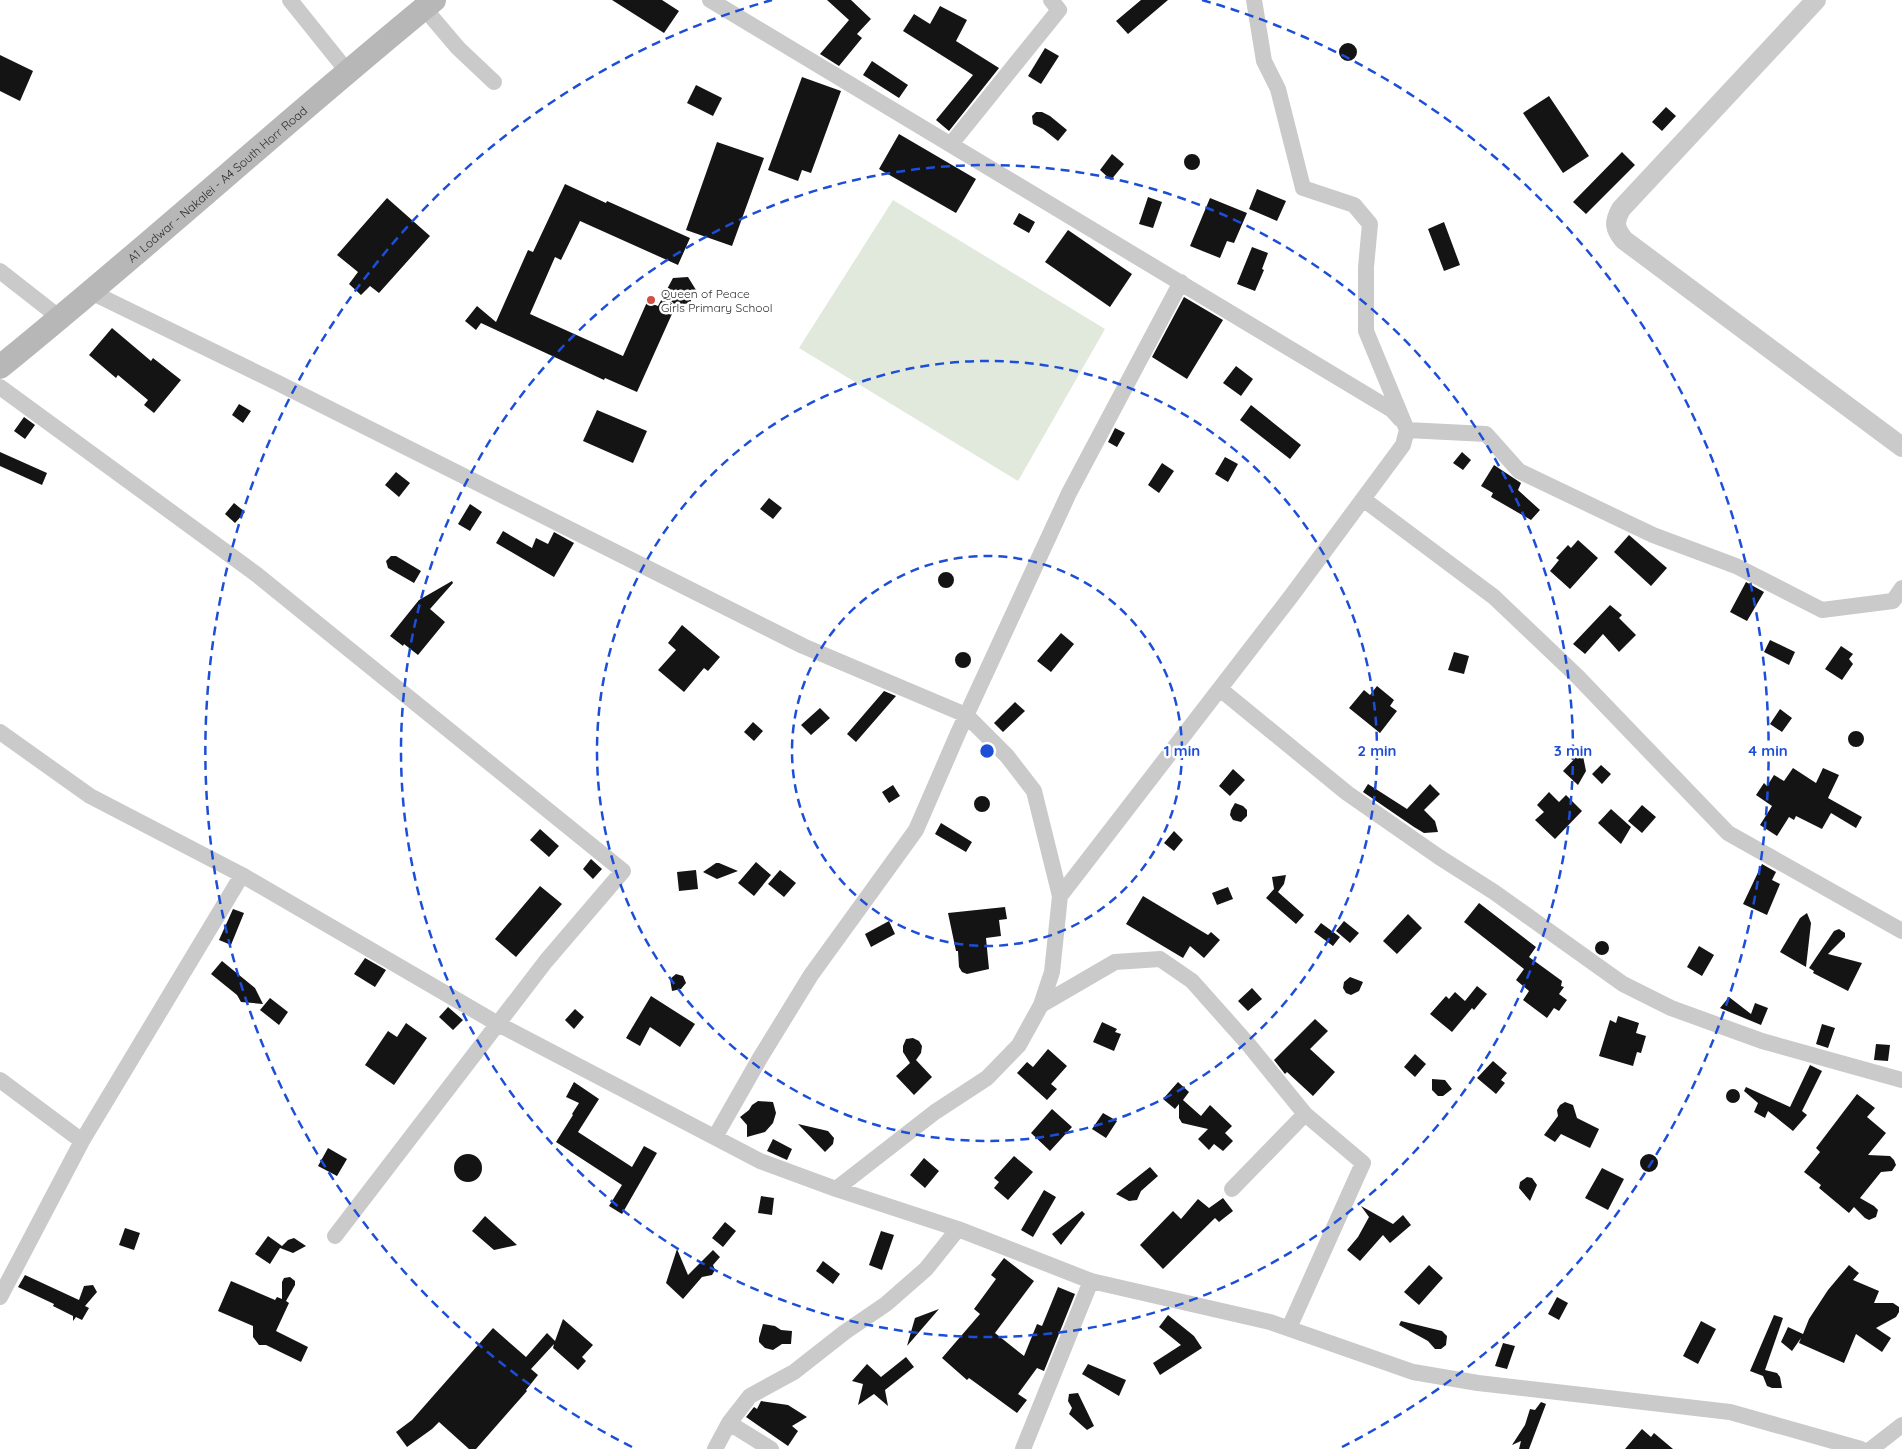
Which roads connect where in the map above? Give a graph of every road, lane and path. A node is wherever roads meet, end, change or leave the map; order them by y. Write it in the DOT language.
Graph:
graph roads {
  1 [pos="290,0"];
  2 [pos="710,0"];
  3 [pos="1051,0"];
  4 [pos="1254,0"];
  5 [pos="1816,0"];
  6 [pos="429,4"];
  7 [pos="347,71"];
  8 [pos="494,82"];
  9 [pos="952,144"];
  10 [pos="0,271"];
  11 [pos="1181,282"];
  12 [pos="91,292"];
  13 [pos="60,318"];
  14 [pos="0,367"];
  15 [pos="0,387"];
  16 [pos="1404,425"];
  17 [pos="1902,447"];
  18 [pos="1363,499"];
  19 [pos="1902,588"];
  20 [pos="1220,689"];
  21 [pos="966,715"];
  22 [pos="0,732"];
  23 [pos="242,875"];
  24 [pos="1060,896"];
  25 [pos="1902,931"];
  26 [pos="1041,1005"];
  27 [pos="498,1024"];
  28 [pos="0,1080"];
  29 [pos="1902,1080"];
  30 [pos="1305,1114"];
  31 [pos="715,1137"];
  32 [pos="82,1141"];
  33 [pos="836,1189"];
  34 [pos="1232,1189"];
  35 [pos="958,1229"];
  36 [pos="335,1236"];
  37 [pos="1091,1281"];
  38 [pos="0,1297"];
  39 [pos="1289,1328"];
  40 [pos="729,1423"];
  41 [pos="1902,1425"];
  42 [pos="715,1449"];
  43 [pos="770,1449"];
  44 [pos="1023,1449"];
  45 [pos="1861,1449"];
  46 [pos="1871,1449"];
  1 -- 7 [label="street"];
  2 -- 9 [label="street"];
  3 -- 9 [label="street"];
  4 -- 16 [label="street"];
  5 -- 17 [label="street"];
  6 -- 7 [label="main road, A1 Lodwar - Nakalei - A4 South Horr Road"];
  6 -- 8 [label="street"];
  7 -- 12 [label="main road, A1 Lodwar - Nakalei - A4 South Horr Road"];
  9 -- 11 [label="street"];
  10 -- 13 [label="street"];
  11 -- 16 [label="street"];
  11 -- 21 [label="street"];
  12 -- 13 [label="main road, A1 Lodwar - Nakalei - A4 South Horr Road"];
  12 -- 21 [label="street"];
  13 -- 14 [label="main road, A1 Lodwar - Nakalei - A4 South Horr Road"];
  15 -- 27 [label="street"];
  16 -- 18 [label="street"];
  16 -- 19 [label="street"];
  18 -- 20 [label="street"];
  18 -- 25 [label="street"];
  20 -- 24 [label="street"];
  20 -- 29 [label="street"];
  21 -- 24 [label="street"];
  21 -- 31 [label="street"];
  22 -- 23 [label="street"];
  23 -- 27 [label="street"];
  23 -- 32 [label="street"];
  24 -- 26 [label="street"];
  26 -- 30 [label="street"];
  26 -- 33 [label="street"];
  27 -- 31 [label="street"];
  27 -- 36 [label="street"];
  28 -- 32 [label="street"];
  30 -- 34 [label="street"];
  30 -- 39 [label="street"];
  31 -- 33 [label="street"];
  32 -- 38 [label="street"];
  33 -- 35 [label="street"];
  35 -- 37 [label="street"];
  35 -- 40 [label="street"];
  37 -- 39 [label="street"];
  37 -- 44 [label="street"];
  39 -- 45 [label="street"];
  40 -- 42 [label="street"];
  40 -- 43 [label="street"];
  41 -- 46 [label="street"];
}
